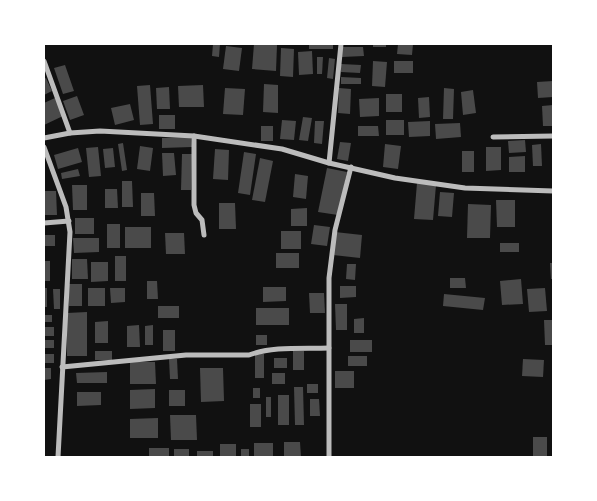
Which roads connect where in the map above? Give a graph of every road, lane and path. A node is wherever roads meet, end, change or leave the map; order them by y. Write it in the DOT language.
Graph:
graph roads {
  1 [pos="341,44"];
  2 [pos="44,61"];
  3 [pos="70,133"];
  4 [pos="194,136"];
  5 [pos="553,136"];
  6 [pos="493,137"];
  7 [pos="44,138"];
  8 [pos="44,147"];
  9 [pos="329,163"];
  10 [pos="351,168"];
  11 [pos="553,191"];
  12 [pos="69,221"];
  13 [pos="44,223"];
  14 [pos="204,235"];
  15 [pos="330,348"];
  16 [pos="62,367"];
  17 [pos="58,457"];
  18 [pos="329,457"];
  1 -- 9 [label="street"];
  2 -- 3 [label="street"];
  3 -- 4 [label="street"];
  3 -- 7 [label="street"];
  4 -- 9 [label="street"];
  4 -- 14 [label="street"];
  5 -- 6 [label="street"];
  8 -- 12 [label="street"];
  9 -- 10 [label="street"];
  10 -- 11 [label="street"];
  10 -- 15 [label="street"];
  12 -- 13 [label="street"];
  12 -- 16 [label="street"];
  15 -- 16 [label="street"];
  15 -- 18 [label="street"];
  16 -- 17 [label="street"];
}
